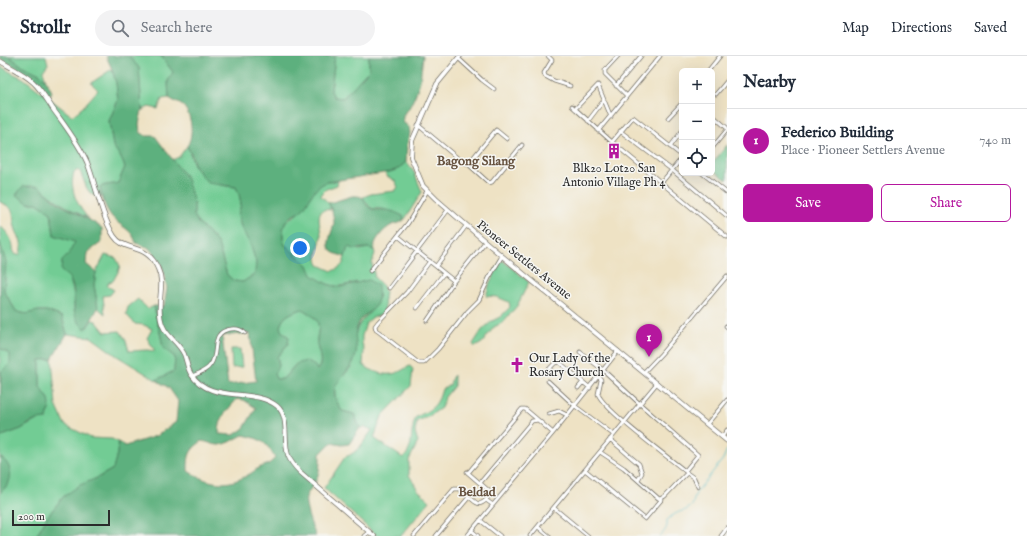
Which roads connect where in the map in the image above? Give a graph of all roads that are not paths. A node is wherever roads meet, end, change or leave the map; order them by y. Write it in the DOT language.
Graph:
graph roads {
  1 [pos="548,56"];
  2 [pos="618,56"];
  3 [pos="641,56"];
  4 [pos="660,56"];
  5 [pos="720,56"];
  6 [pos="459,57"];
  7 [pos="0,61"];
  8 [pos="710,68"];
  9 [pos="727,80"];
  10 [pos="570,86"];
  11 [pos="616,86"];
  12 [pos="494,89"];
  13 [pos="716,94"];
  14 [pos="627,96"];
  15 [pos="604,100"];
  16 [pos="681,104"];
  17 [pos="611,117"];
  18 [pos="668,118"];
  19 [pos="715,118"];
  20 [pos="588,121"];
  21 [pos="418,126"];
  22 [pos="727,129"];
  23 [pos="598,131"];
  24 [pos="620,131"];
  25 [pos="679,135"];
  26 [pos="507,139"];
  27 [pos="612,142"];
  28 [pos="715,144"];
  29 [pos="522,145"];
  30 [pos="670,147"];
  31 [pos="679,154"];
  32 [pos="679,161"];
  33 [pos="468,164"];
  34 [pos="672,170"];
  35 [pos="706,176"];
  36 [pos="662,183"];
  37 [pos="427,191"];
  38 [pos="727,194"];
  39 [pos="448,210"];
  40 [pos="727,216"];
  41 [pos="466,226"];
  42 [pos="726,235"];
  43 [pos="398,236"];
  44 [pos="485,242"];
  45 [pos="417,250"];
  46 [pos="502,256"];
  47 [pos="430,262"];
  48 [pos="436,266"];
  49 [pos="370,271"];
  50 [pos="444,273"];
  51 [pos="727,276"];
  52 [pos="454,281"];
  53 [pos="389,288"];
  54 [pos="417,308"];
  55 [pos="427,321"];
  56 [pos="245,333"];
  57 [pos="618,351"];
  58 [pos="580,352"];
  59 [pos="603,370"];
  60 [pos="547,371"];
  61 [pos="644,372"];
  62 [pos="192,376"];
  63 [pos="599,376"];
  64 [pos="548,381"];
  65 [pos="583,382"];
  66 [pos="657,383"];
  67 [pos="578,388"];
  68 [pos="590,388"];
  69 [pos="727,400"];
  70 [pos="640,404"];
  71 [pos="575,406"];
  72 [pos="549,414"];
  73 [pos="567,415"];
  74 [pos="538,420"];
  75 [pos="625,422"];
  76 [pos="707,424"];
  77 [pos="727,430"];
  78 [pos="553,433"];
  79 [pos="614,435"];
  80 [pos="722,436"];
  81 [pos="610,439"];
  82 [pos="727,441"];
  83 [pos="600,452"];
  84 [pos="585,470"];
  85 [pos="686,472"];
  86 [pos="638,480"];
  87 [pos="480,483"];
  88 [pos="698,487"];
  89 [pos="469,497"];
  90 [pos="662,498"];
  91 [pos="486,500"];
  92 [pos="493,505"];
  93 [pos="554,508"];
  94 [pos="480,520"];
  95 [pos="538,527"];
  96 [pos="727,528"];
  97 [pos="471,530"];
  98 [pos="369,532"];
  99 [pos="364,536"];
  100 [pos="374,536"];
  101 [pos="414,536"];
  102 [pos="436,536"];
  103 [pos="467,536"];
  104 [pos="478,536"];
  105 [pos="500,536"];
  106 [pos="530,536"];
  107 [pos="549,536"];
  108 [pos="588,536"];
  109 [pos="721,536"];
  1 -- 10 [label="street"];
  2 -- 11 [label="street"];
  3 -- 11 [label="street"];
  4 -- 14 [label="street"];
  5 -- 8 [label="street"];
  6 -- 12 [label="street"];
  6 -- 21 [label="main road, Pioneer Settlers Avenue"];
  7 -- 62 [label="main road"];
  9 -- 13 [label="street"];
  11 -- 14 [label="street"];
  14 -- 17 [label="street"];
  15 -- 17 [label="street"];
  15 -- 20 [label="street"];
  15 -- 20 [label="street"];
  16 -- 18 [label="street"];
  17 -- 23 [label="street"];
  19 -- 22 [label="street"];
  20 -- 23 [label="street"];
  21 -- 33 [label="street"];
  21 -- 37 [label="main road, Pioneer Settlers Avenue"];
  22 -- 28 [label="street"];
  23 -- 27 [label="street"];
  24 -- 27 [label="street"];
  24 -- 30 [label="street"];
  24 -- 34 [label="street"];
  25 -- 30 [label="street"];
  26 -- 33 [label="street"];
  27 -- 36 [label="street"];
  29 -- 33 [label="street"];
  30 -- 31 [label="street"];
  32 -- 34 [label="street"];
  34 -- 36 [label="street"];
  34 -- 40 [label="street"];
  35 -- 38 [label="street"];
  36 -- 42 [label="street"];
  37 -- 39 [label="main road, Pioneer Settlers Avenue"];
  37 -- 43 [label="street"];
  39 -- 41 [label="main road, Pioneer Settlers Avenue"];
  39 -- 45 [label="street"];
  41 -- 44 [label="main road, Pioneer Settlers Avenue"];
  41 -- 48 [label="street"];
  43 -- 45 [label="street"];
  43 -- 49 [label="street"];
  44 -- 46 [label="main road, Pioneer Settlers Avenue"];
  44 -- 52 [label="street"];
  45 -- 47 [label="street"];
  45 -- 53 [label="street"];
  46 -- 47 [label="street"];
  46 -- 57 [label="main road, Pioneer Settlers Avenue"];
  47 -- 48 [label="street"];
  48 -- 50 [label="street"];
  50 -- 52 [label="street"];
  50 -- 54 [label="street"];
  51 -- 61 [label="street"];
  52 -- 55 [label="street"];
  56 -- 62 [label="street"];
  57 -- 59 [label="street"];
  57 -- 61 [label="main road, Pioneer Settlers Avenue"];
  58 -- 59 [label="street"];
  59 -- 63 [label="street"];
  59 -- 70 [label="street"];
  60 -- 65 [label="street"];
  61 -- 66 [label="main road, Pioneer Settlers Avenue"];
  62 -- 98 [label="main road"];
  63 -- 68 [label="street"];
  63 -- 75 [label="street"];
  64 -- 71 [label="street"];
  65 -- 67 [label="street"];
  65 -- 68 [label="street"];
  66 -- 70 [label="street"];
  66 -- 76 [label="main road, Pioneer Settlers Avenue"];
  68 -- 71 [label="street"];
  69 -- 76 [label="street"];
  70 -- 75 [label="street"];
  70 -- 85 [label="street"];
  71 -- 73 [label="street"];
  71 -- 79 [label="street"];
  72 -- 73 [label="street"];
  73 -- 78 [label="street"];
  74 -- 78 [label="street"];
  74 -- 87 [label="street"];
  74 -- 87 [label="street"];
  75 -- 79 [label="street"];
  75 -- 85 [label="street"];
  76 -- 80 [label="main road, Pioneer Settlers Avenue"];
  77 -- 80 [label="street"];
  78 -- 92 [label="street"];
  79 -- 81 [label="street"];
  80 -- 82 [label="main road, Pioneer Settlers Avenue"];
  81 -- 83 [label="street"];
  81 -- 86 [label="street"];
  83 -- 84 [label="street"];
  83 -- 86 [label="street"];
  84 -- 90 [label="street"];
  84 -- 93 [label="street"];
  85 -- 88 [label="street"];
  85 -- 90 [label="street"];
  86 -- 90 [label="street"];
  87 -- 91 [label="street"];
  89 -- 91 [label="street"];
  89 -- 101 [label="street"];
  89 -- 102 [label="street"];
  91 -- 92 [label="street"];
  92 -- 94 [label="street"];
  93 -- 95 [label="street"];
  93 -- 108 [label="street"];
  94 -- 97 [label="street"];
  94 -- 105 [label="street"];
  95 -- 106 [label="street"];
  95 -- 107 [label="street"];
  96 -- 109 [label="street"];
  97 -- 103 [label="street"];
  97 -- 104 [label="street"];
  98 -- 99 [label="street"];
  98 -- 100 [label="main road"];
}
